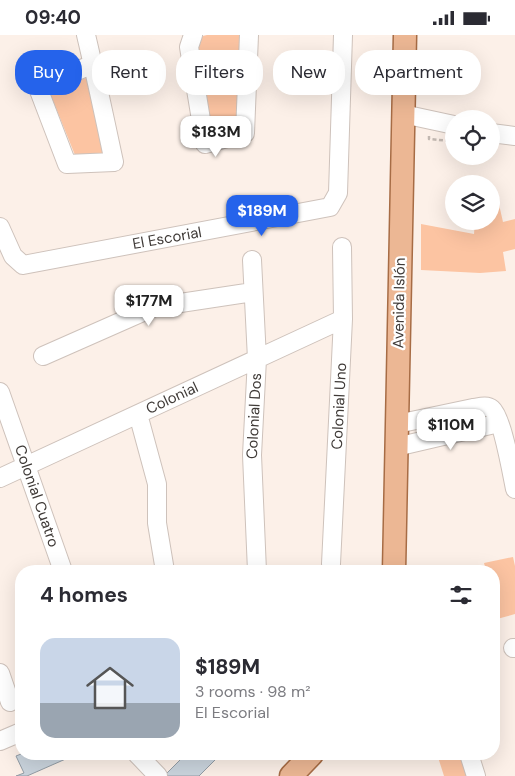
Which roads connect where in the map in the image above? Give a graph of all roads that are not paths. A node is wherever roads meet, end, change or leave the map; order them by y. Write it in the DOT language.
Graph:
graph roads {
  1 [pos="86,35"];
  2 [pos="193,35"];
  3 [pos="249,35"];
  4 [pos="343,35"];
  5 [pos="405,35"];
  6 [pos="92,60"];
  7 [pos="93,64"];
  8 [pos="403,115"];
  9 [pos="445,123"];
  10 [pos="500,134"];
  11 [pos="515,136"];
  12 [pos="0,227"];
  13 [pos="342,247"];
  14 [pos="252,260"];
  15 [pos="253,292"];
  16 [pos="343,319"];
  17 [pos="43,356"];
  18 [pos="257,359"];
  19 [pos="0,392"];
  20 [pos="138,414"];
  21 [pos="499,423"];
  22 [pos="397,424"];
  23 [pos="396,447"];
  24 [pos="27,466"];
  25 [pos="0,478"];
  26 [pos="515,489"];
  27 [pos="331,564"];
  28 [pos="61,565"];
  29 [pos="164,565"];
  30 [pos="257,565"];
  31 [pos="394,565"];
  32 [pos="0,673"];
  33 [pos="10,702"];
  34 [pos="15,735"];
  35 [pos="0,741"];
  36 [pos="142,760"];
  37 [pos="306,760"];
  38 [pos="471,760"];
  39 [pos="158,776"];
  40 [pos="291,776"];
  41 [pos="476,776"];
  1 -- 6 [label="street"];
  2 -- 3 [label="street"];
  4 -- 12 [label="street, El Escorial"];
  5 -- 8 [label="main road, Avenida Islón"];
  7 -- 7 [label="street"];
  8 -- 9 [label="street"];
  8 -- 22 [label="main road, Avenida Islón"];
  10 -- 11 [label="street"];
  13 -- 16 [label="street, Colonial Uno"];
  14 -- 15 [label="street, Colonial Dos"];
  15 -- 17 [label="street"];
  15 -- 18 [label="street, Colonial Dos"];
  16 -- 18 [label="street, Colonial"];
  16 -- 27 [label="street, Colonial Uno"];
  18 -- 20 [label="street, Colonial"];
  18 -- 30 [label="street, Colonial Dos"];
  19 -- 24 [label="street, Colonial Cuatro"];
  20 -- 24 [label="street, Colonial"];
  20 -- 29 [label="street"];
  21 -- 22 [label="street"];
  21 -- 23 [label="street"];
  21 -- 26 [label="street"];
  22 -- 23 [label="main road, Avenida Islón"];
  23 -- 31 [label="main road, Avenida Islón"];
  24 -- 25 [label="street, Colonial"];
  24 -- 28 [label="street, Colonial Cuatro"];
  32 -- 33 [label="street"];
  34 -- 35 [label="street"];
  36 -- 39 [label="street"];
  37 -- 40 [label="main road"];
  38 -- 41 [label="street"];
}
